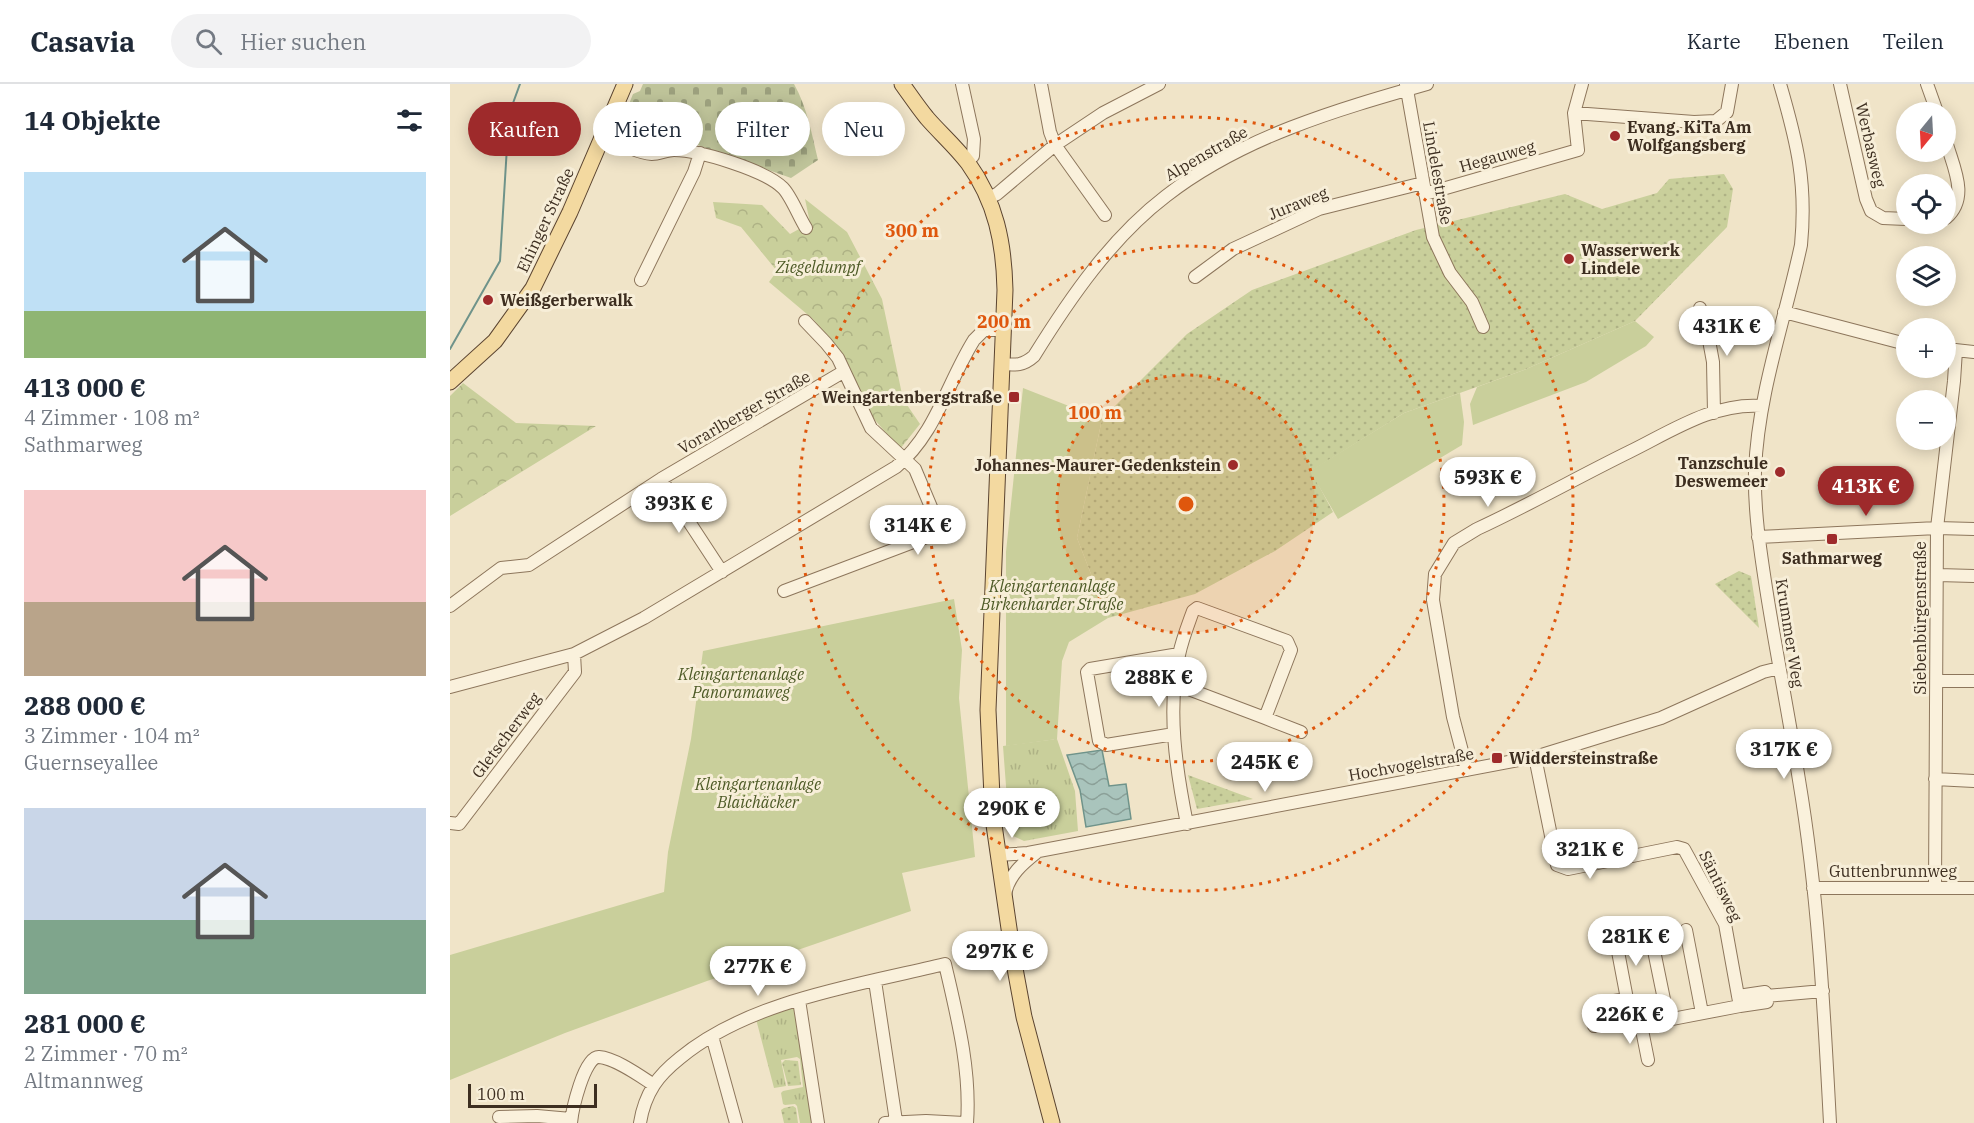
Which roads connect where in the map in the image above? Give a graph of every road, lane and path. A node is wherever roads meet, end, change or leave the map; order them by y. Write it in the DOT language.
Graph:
graph roads {
  1 [pos="625,84"];
  2 [pos="902,84"];
  3 [pos="962,84"];
  4 [pos="1041,84"];
  5 [pos="1159,84"];
  6 [pos="1427,84"];
  7 [pos="1582,84"];
  8 [pos="1732,84"];
  9 [pos="1780,84"];
  10 [pos="1840,84"];
  11 [pos="1926,84"];
  12 [pos="1406,87"];
  13 [pos="618,102"];
  14 [pos="1933,102"];
  15 [pos="1574,113"];
  16 [pos="1055,145"];
  17 [pos="703,154"];
  18 [pos="594,156"];
  19 [pos="699,156"];
  20 [pos="967,162"];
  21 [pos="1956,179"];
  22 [pos="1424,188"];
  23 [pos="988,198"];
  24 [pos="1956,207"];
  25 [pos="1105,214"];
  26 [pos="1896,219"];
  27 [pos="806,228"];
  28 [pos="1195,277"];
  29 [pos="641,280"];
  30 [pos="1700,308"];
  31 [pos="1784,312"];
  32 [pos="805,321"];
  33 [pos="1483,327"];
  34 [pos="1003,330"];
  35 [pos="1896,341"];
  36 [pos="1956,350"];
  37 [pos="1974,352"];
  38 [pos="1001,364"];
  39 [pos="843,372"];
  40 [pos="1954,378"];
  41 [pos="450,382"];
  42 [pos="1762,406"];
  43 [pos="1714,413"];
  44 [pos="905,459"];
  45 [pos="661,479"];
  46 [pos="1937,528"];
  47 [pos="1974,529"];
  48 [pos="1758,537"];
  49 [pos="722,572"];
  50 [pos="1938,575"];
  51 [pos="1974,576"];
  52 [pos="784,591"];
  53 [pos="450,606"];
  54 [pos="574,654"];
  55 [pos="1179,654"];
  56 [pos="1779,668"];
  57 [pos="1936,681"];
  58 [pos="1974,681"];
  59 [pos="1175,684"];
  60 [pos="450,687"];
  61 [pos="1265,718"];
  62 [pos="1301,732"];
  63 [pos="1174,734"];
  64 [pos="1535,757"];
  65 [pos="1467,770"];
  66 [pos="1935,779"];
  67 [pos="1974,781"];
  68 [pos="450,823"];
  69 [pos="1187,824"];
  70 [pos="1037,852"];
  71 [pos="998,855"];
  72 [pos="1935,886"];
  73 [pos="1813,888"];
  74 [pos="1974,888"];
  75 [pos="1005,898"];
  76 [pos="1686,930"];
  77 [pos="1652,936"];
  78 [pos="1616,941"];
  79 [pos="875,981"];
  80 [pos="1823,991"];
  81 [pos="1627,999"];
  82 [pos="799,1000"];
  83 [pos="1739,1001"];
  84 [pos="1702,1013"];
  85 [pos="1668,1019"];
  86 [pos="1636,1023"];
  87 [pos="1612,1024"];
  88 [pos="1594,1026"];
  89 [pos="712,1036"];
  90 [pos="1648,1060"];
  91 [pos="654,1085"];
  92 [pos="499,1117"];
  93 [pos="571,1121"];
  94 [pos="890,1122"];
  95 [pos="640,1123"];
  96 [pos="736,1123"];
  97 [pos="818,1123"];
  98 [pos="965,1123"];
  99 [pos="1052,1123"];
  100 [pos="1830,1123"];
  1 -- 13 [label="main road, Ehinger Straße"];
  2 -- 20 [label="main road"];
  3 -- 20 [label="street"];
  4 -- 16 [label="street"];
  5 -- 16 [label="street"];
  6 -- 12 [label="street, Alpenstraße"];
  7 -- 15 [label="street"];
  8 -- 15 [label="street"];
  9 -- 31 [label="street, Krummer Weg"];
  10 -- 26 [label="street, Werbasweg"];
  11 -- 14 [label="street"];
  12 -- 22 [label="street, Lindelestraße"];
  12 -- 38 [label="street, Alpenstraße"];
  15 -- 22 [label="street, Hegauweg"];
  16 -- 23 [label="street"];
  16 -- 25 [label="street"];
  17 -- 27 [label="street"];
  18 -- 41 [label="main road, Ehinger Straße"];
  19 -- 29 [label="street"];
  20 -- 23 [label="main road"];
  21 -- 24 [label="street"];
  22 -- 28 [label="street, Juraweg"];
  22 -- 33 [label="street, Lindelestraße"];
  23 -- 34 [label="main road"];
  30 -- 43 [label="street"];
  31 -- 35 [label="street"];
  31 -- 42 [label="street, Krummer Weg"];
  32 -- 39 [label="street"];
  34 -- 38 [label="main road"];
  34 -- 44 [label="street"];
  36 -- 37 [label="street"];
  38 -- 71 [label="main road"];
  39 -- 44 [label="street"];
  39 -- 45 [label="street, Vorarlberger Straße"];
  40 -- 46 [label="street, Siebenbürgenstraße"];
  42 -- 43 [label="street"];
  42 -- 48 [label="street, Krummer Weg"];
  43 -- 65 [label="street"];
  44 -- 49 [label="street"];
  44 -- 52 [label="street"];
  45 -- 49 [label="street"];
  45 -- 53 [label="street, Vorarlberger Straße"];
  46 -- 47 [label="street"];
  46 -- 48 [label="street"];
  46 -- 50 [label="street, Siebenbürgenstraße"];
  48 -- 56 [label="street, Krummer Weg"];
  49 -- 54 [label="street"];
  50 -- 51 [label="street"];
  50 -- 57 [label="street, Siebenbürgenstraße"];
  54 -- 60 [label="street"];
  54 -- 68 [label="street, Gletscherweg"];
  55 -- 59 [label="street"];
  55 -- 61 [label="street"];
  55 -- 63 [label="street"];
  56 -- 64 [label="street, Hochvogelstraße"];
  56 -- 73 [label="street, Krummer Weg"];
  57 -- 58 [label="street"];
  57 -- 66 [label="street, Siebenbürgenstraße"];
  59 -- 61 [label="street"];
  59 -- 63 [label="street"];
  61 -- 62 [label="street"];
  63 -- 69 [label="street"];
  64 -- 65 [label="street, Hochvogelstraße"];
  64 -- 83 [label="street, Säntisweg"];
  65 -- 69 [label="street, Hochvogelstraße"];
  66 -- 67 [label="street"];
  66 -- 72 [label="street, Siebenbürgenstraße"];
  69 -- 70 [label="street, Hochvogelstraße"];
  70 -- 71 [label="street, Hochvogelstraße"];
  70 -- 75 [label="street"];
  71 -- 75 [label="main road"];
  72 -- 73 [label="street, Guttenbrunnweg"];
  72 -- 74 [label="street, Guttenbrunnweg"];
  73 -- 80 [label="street, Krummer Weg"];
  75 -- 99 [label="main road"];
  76 -- 84 [label="street"];
  77 -- 85 [label="street"];
  78 -- 81 [label="street"];
  79 -- 82 [label="street"];
  79 -- 94 [label="street"];
  79 -- 98 [label="street"];
  80 -- 83 [label="street"];
  80 -- 100 [label="street, Krummer Weg"];
  81 -- 86 [label="street"];
  81 -- 87 [label="street"];
  82 -- 89 [label="street"];
  82 -- 97 [label="street"];
  83 -- 84 [label="street"];
  84 -- 85 [label="street"];
  85 -- 86 [label="street"];
  86 -- 87 [label="street"];
  86 -- 90 [label="street"];
  87 -- 88 [label="street"];
  89 -- 91 [label="street"];
  89 -- 96 [label="street"];
  91 -- 93 [label="street"];
  91 -- 95 [label="street"];
  92 -- 93 [label="street"];
  94 -- 98 [label="street"];
}
